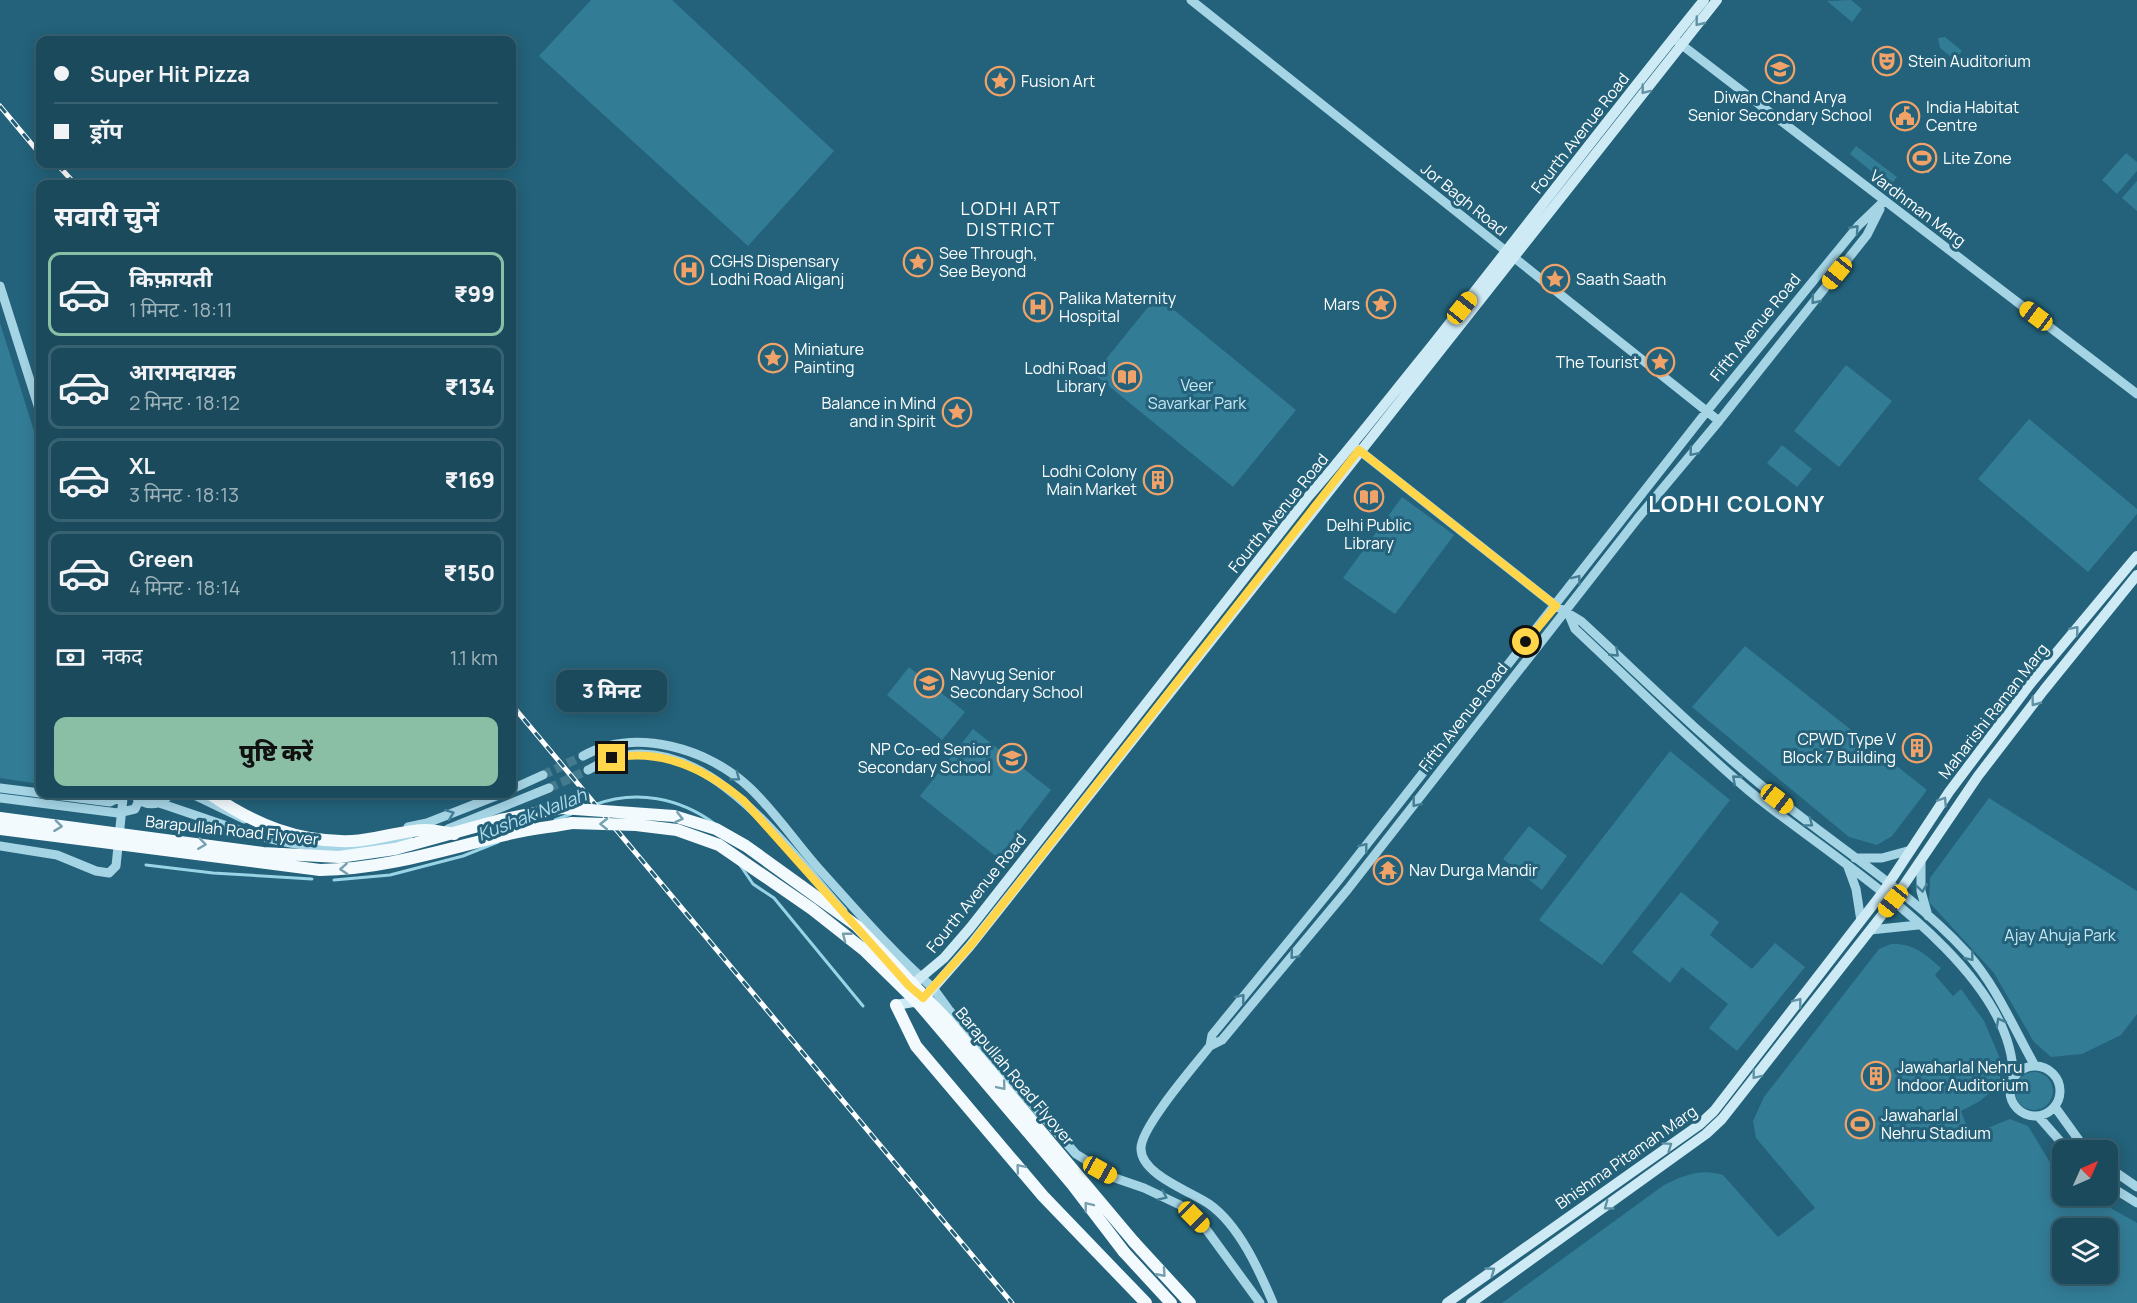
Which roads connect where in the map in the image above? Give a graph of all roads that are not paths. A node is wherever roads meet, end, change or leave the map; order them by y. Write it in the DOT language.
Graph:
graph roads {
  1 [pos="1191,0"];
  2 [pos="1704,0"];
  3 [pos="1717,0"];
  4 [pos="1677,42"];
  5 [pos="1884,201"];
  6 [pos="1509,254"];
  7 [pos="0,286"];
  8 [pos="2137,394"];
  9 [pos="36,399"];
  10 [pos="1707,411"];
  11 [pos="1719,421"];
  12 [pos="1356,448"];
  13 [pos="2137,556"];
  14 [pos="2137,575"];
  15 [pos="1556,606"];
  16 [pos="1568,615"];
  17 [pos="582,756"];
  18 [pos="588,770"];
  19 [pos="543,775"];
  20 [pos="516,787"];
  21 [pos="0,788"];
  22 [pos="549,788"];
  23 [pos="36,792"];
  24 [pos="0,798"];
  25 [pos="78,798"];
  26 [pos="120,798"];
  27 [pos="125,798"];
  28 [pos="136,798"];
  29 [pos="138,798"];
  30 [pos="165,798"];
  31 [pos="200,798"];
  32 [pos="216,798"];
  33 [pos="491,798"];
  34 [pos="159,803"];
  35 [pos="0,818"];
  36 [pos="123,818"];
  37 [pos="0,829"];
  38 [pos="454,834"];
  39 [pos="0,846"];
  40 [pos="1911,850"];
  41 [pos="1855,858"];
  42 [pos="1921,859"];
  43 [pos="1848,867"];
  44 [pos="1886,888"];
  45 [pos="1896,897"];
  46 [pos="1928,916"];
  47 [pos="1861,921"];
  48 [pos="1918,925"];
  49 [pos="1870,930"];
  50 [pos="920,977"];
  51 [pos="909,986"];
  52 [pos="933,988"];
  53 [pos="923,998"];
  54 [pos="896,1005"];
  55 [pos="949,1010"];
  56 [pos="1210,1046"];
  57 [pos="2035,1066"];
  58 [pos="2013,1078"];
  59 [pos="2055,1107"];
  60 [pos="2038,1116"];
  61 [pos="2059,1140"];
  62 [pos="2079,1140"];
  63 [pos="2118,1174"];
  64 [pos="2137,1187"];
  65 [pos="2118,1191"];
  66 [pos="2137,1203"];
  67 [pos="1150,1280"];
  68 [pos="1135,1292"];
  69 [pos="1146,1303"];
  70 [pos="1171,1303"];
  71 [pos="1190,1303"];
  72 [pos="1260,1303"];
  73 [pos="1273,1303"];
  74 [pos="1447,1303"];
  75 [pos="1471,1303"];
  1 -- 6 [label="street, Jor Bagh Road"];
  2 -- 4 [label="main road, Fourth Avenue Road"];
  3 -- 4 [label="main road, Fourth Avenue Road, one-way"];
  4 -- 5 [label="street, Vardhman Marg"];
  4 -- 6 [label="main road, Fourth Avenue Road"];
  5 -- 8 [label="street, Vardhman Marg"];
  10 -- 5 [label="street, Fifth Avenue Road, one-way"];
  5 -- 11 [label="street, Fifth Avenue Road, one-way"];
  6 -- 10 [label="street, Jor Bagh Road"];
  6 -- 12 [label="main road, Fourth Avenue Road"];
  7 -- 9 [label="street"];
  10 -- 11 [label="street, Jor Bagh Road"];
  15 -- 10 [label="street, Fifth Avenue Road, one-way"];
  11 -- 16 [label="street, Fifth Avenue Road, one-way"];
  12 -- 15 [label="street"];
  12 -- 50 [label="main road, Fourth Avenue Road"];
  12 -- 52 [label="main road, Fourth Avenue Road"];
  40 -- 13 [label="main road, Maharishi Raman Marg, one-way"];
  14 -- 42 [label="main road, Maharishi Raman Marg, one-way"];
  15 -- 16 [label="street"];
  56 -- 15 [label="street, Fifth Avenue Road, one-way"];
  16 -- 41 [label="street, one-way"];
  43 -- 16 [label="street, one-way"];
  16 -- 56 [label="street, Fifth Avenue Road, one-way"];
  17 -- 50 [label="street, one-way"];
  18 -- 51 [label="street"];
  19 -- 20 [label="street"];
  21 -- 23 [label="street"];
  22 -- 34 [label="street"];
  24 -- 36 [label="street"];
  25 -- 26 [label="street"];
  27 -- 36 [label="street"];
  28 -- 36 [label="street"];
  29 -- 34 [label="street"];
  30 -- 34 [label="street"];
  31 -- 33 [label="street, one-way"];
  32 -- 38 [label="highway, bridge"];
  35 -- 38 [label="highway, Barapullah Road Flyover, one-way"];
  36 -- 39 [label="street"];
  67 -- 37 [label="highway, Barapullah Road Flyover, one-way, bridge"];
  38 -- 71 [label="highway, Barapullah Road Flyover, one-way, bridge"];
  40 -- 41 [label="street"];
  40 -- 44 [label="main road, Maharishi Raman Marg"];
  41 -- 44 [label="street"];
  42 -- 45 [label="main road, Maharishi Raman Marg"];
  42 -- 46 [label="street, one-way"];
  43 -- 44 [label="street"];
  43 -- 47 [label="street"];
  44 -- 45 [label="street"];
  44 -- 47 [label="main road, Bhishma Pitamah Marg"];
  45 -- 46 [label="street"];
  45 -- 48 [label="street"];
  45 -- 49 [label="main road, Bhishma Pitamah Marg"];
  46 -- 57 [label="street, one-way"];
  74 -- 47 [label="main road, Bhishma Pitamah Marg, one-way"];
  48 -- 49 [label="street"];
  58 -- 48 [label="street, one-way"];
  49 -- 75 [label="main road, Bhishma Pitamah Marg, one-way"];
  50 -- 51 [label="main road, Fourth Avenue Road"];
  50 -- 52 [label="street"];
  51 -- 53 [label="street"];
  51 -- 54 [label="main road, Fourth Avenue Road"];
  52 -- 53 [label="main road, Fourth Avenue Road"];
  52 -- 55 [label="street"];
  53 -- 54 [label="main road"];
  53 -- 55 [label="street"];
  68 -- 54 [label="highway, one-way"];
  55 -- 72 [label="street, one-way"];
  56 -- 73 [label="street, Fifth Avenue Road"];
  57 -- 58 [label="street"];
  57 -- 59 [label="street"];
  58 -- 60 [label="street"];
  59 -- 60 [label="street"];
  59 -- 62 [label="street"];
  60 -- 61 [label="street"];
  63 -- 64 [label="street"];
  65 -- 66 [label="street"];
  67 -- 68 [label="highway"];
  67 -- 70 [label="highway, Barapullah Road Flyover"];
  68 -- 69 [label="highway"];
}
